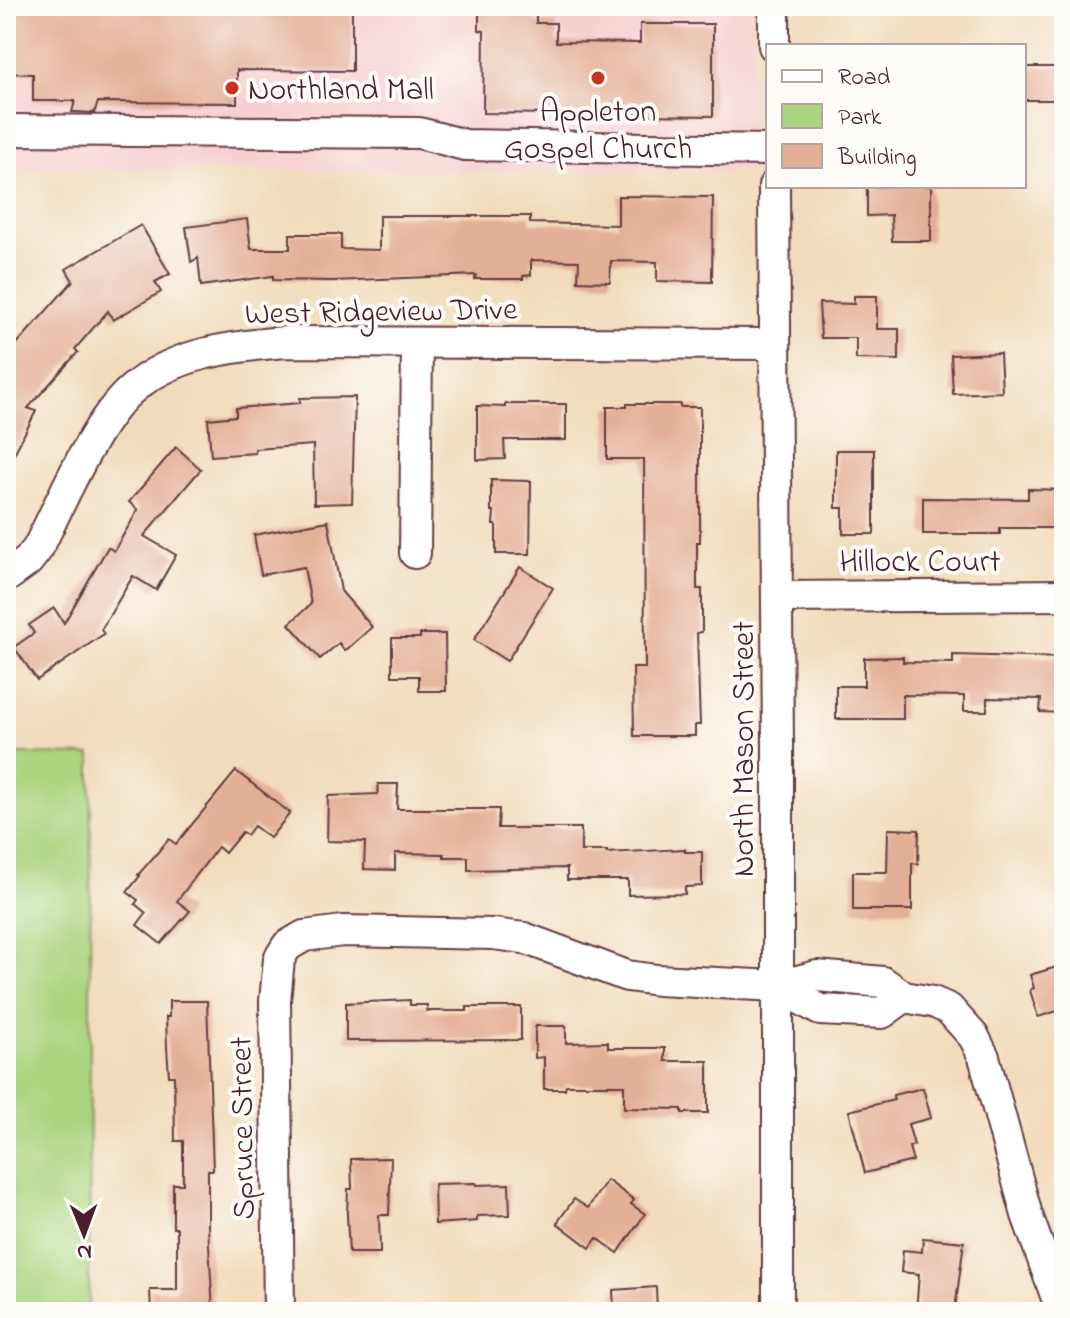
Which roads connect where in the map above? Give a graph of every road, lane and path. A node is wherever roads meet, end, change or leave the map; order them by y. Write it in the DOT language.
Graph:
graph roads {
  1 [pos="774,6"];
  2 [pos="774,44"];
  3 [pos="6,130"];
  4 [pos="766,150"];
  5 [pos="774,188"];
  6 [pos="417,344"];
  7 [pos="774,344"];
  8 [pos="415,553"];
  9 [pos="6,577"];
  10 [pos="1064,595"];
  11 [pos="777,597"];
  12 [pos="778,986"];
  13 [pos="279,1312"];
  14 [pos="778,1312"];
  15 [pos="1062,1312"];
  1 -- 2 [label="street"];
  3 -- 4 [label="street"];
  5 -- 7 [label="street, North Mason Street"];
  6 -- 7 [label="street, West Ridgeview Drive"];
  6 -- 8 [label="street"];
  6 -- 9 [label="street, West Ridgeview Drive"];
  7 -- 11 [label="street, North Mason Street"];
  10 -- 11 [label="street, Hillock Court"];
  11 -- 12 [label="street, North Mason Street"];
  12 -- 13 [label="street, Spruce Street"];
  12 -- 14 [label="street, North Mason Street"];
  12 -- 15 [label="street"];
}
